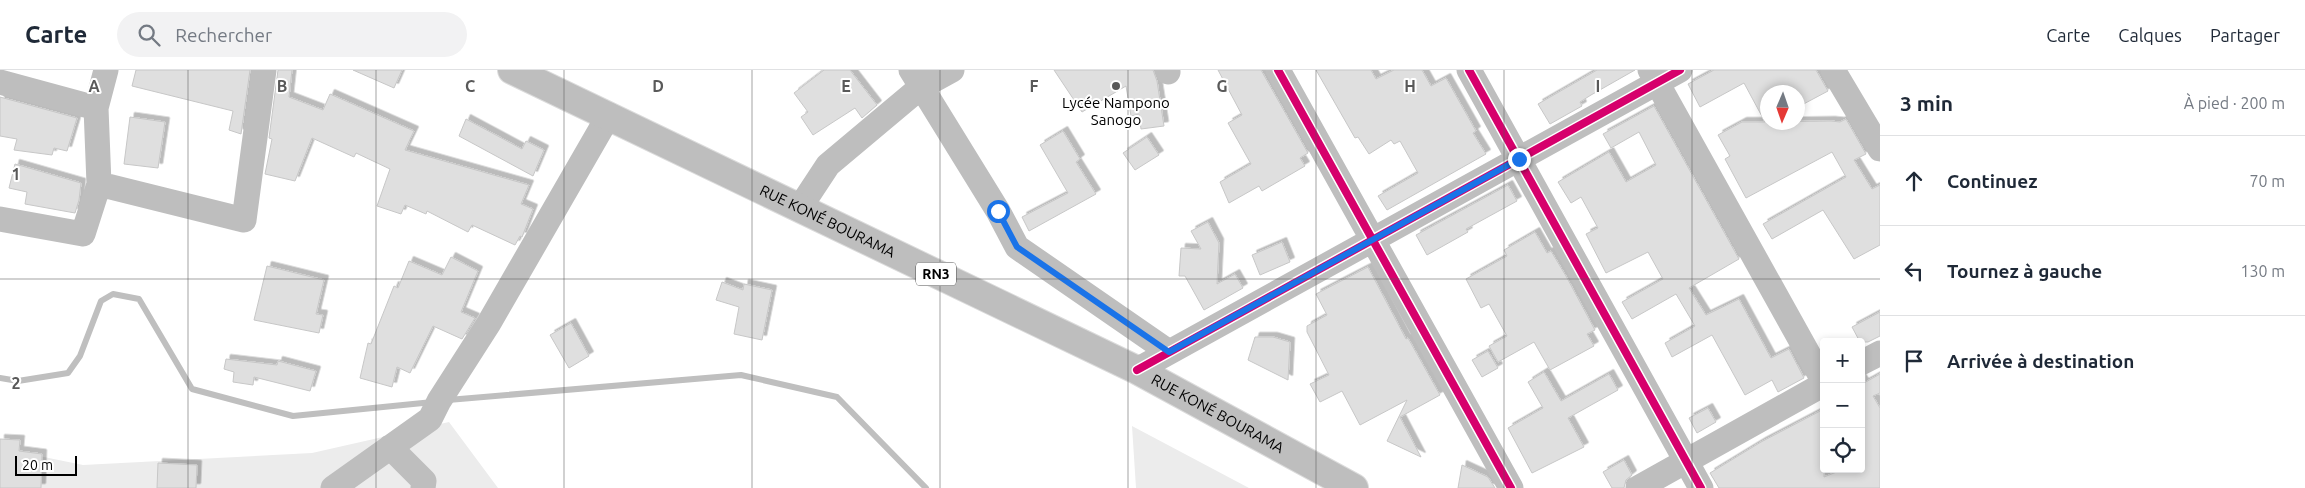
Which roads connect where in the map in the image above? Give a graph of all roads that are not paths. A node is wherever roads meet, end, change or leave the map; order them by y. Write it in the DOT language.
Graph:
graph roads {
  1 [pos="106,70"];
  2 [pos="264,70"];
  3 [pos="512,70"];
  4 [pos="952,70"];
  5 [pos="1278,70"];
  6 [pos="1469,70"];
  7 [pos="1680,70"];
  8 [pos="1833,70"];
  9 [pos="1654,76"];
  10 [pos="916,79"];
  11 [pos="0,82"];
  12 [pos="96,108"];
  13 [pos="609,115"];
  14 [pos="1880,149"];
  15 [pos="1519,159"];
  16 [pos="99,184"];
  17 [pos="799,209"];
  18 [pos="0,219"];
  19 [pos="1372,240"];
  20 [pos="1169,352"];
  21 [pos="1880,352"];
  22 [pos="1865,361"];
  23 [pos="1136,370"];
  24 [pos="1820,376"];
  25 [pos="1820,385"];
  26 [pos="390,447"];
  27 [pos="1687,460"];
  28 [pos="332,488"];
  29 [pos="423,488"];
  30 [pos="1354,488"];
  31 [pos="1511,488"];
  32 [pos="1638,488"];
  33 [pos="1700,488"];
  1 -- 12 [label="street"];
  2 -- 16 [label="street"];
  3 -- 13 [label="highway, RUE KONÉ BOURAMA / RN3"];
  4 -- 10 [label="street"];
  5 -- 19 [label="street"];
  6 -- 15 [label="street"];
  7 -- 9 [label="street"];
  8 -- 14 [label="street"];
  9 -- 15 [label="street"];
  9 -- 24 [label="street"];
  10 -- 17 [label="street"];
  10 -- 20 [label="street"];
  11 -- 12 [label="street"];
  12 -- 16 [label="street"];
  13 -- 17 [label="highway, RUE KONÉ BOURAMA / RN3"];
  13 -- 26 [label="street"];
  15 -- 19 [label="street"];
  15 -- 27 [label="street"];
  16 -- 18 [label="street"];
  17 -- 23 [label="highway, RUE KONÉ BOURAMA / RN3"];
  19 -- 20 [label="street"];
  19 -- 31 [label="street"];
  20 -- 23 [label="street"];
  21 -- 22 [label="street"];
  23 -- 30 [label="highway, RUE KONÉ BOURAMA / RN3"];
  25 -- 27 [label="street"];
  26 -- 28 [label="street"];
  26 -- 29 [label="street"];
  27 -- 32 [label="street"];
  27 -- 33 [label="street"];
}
